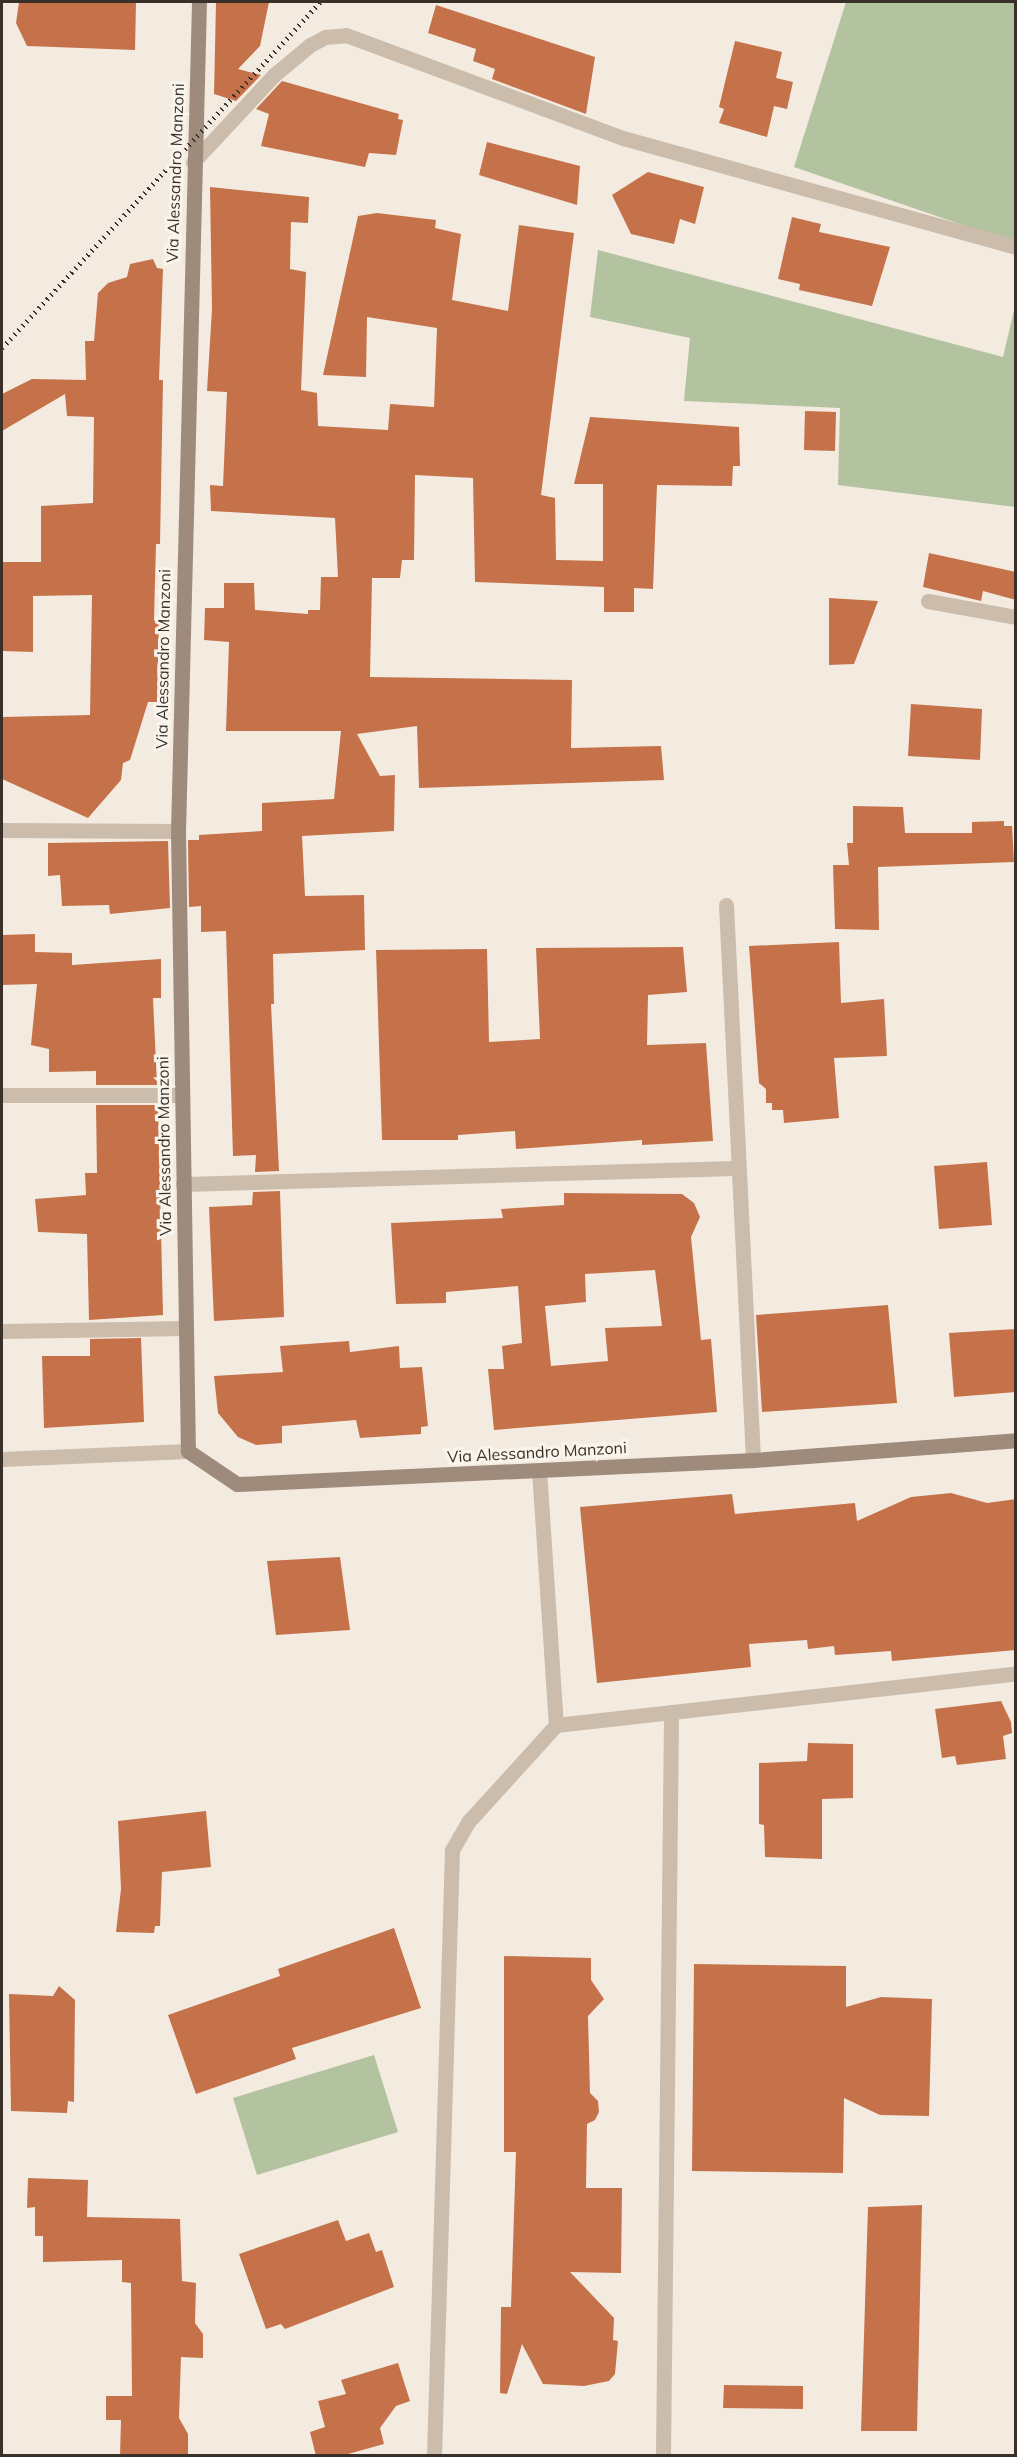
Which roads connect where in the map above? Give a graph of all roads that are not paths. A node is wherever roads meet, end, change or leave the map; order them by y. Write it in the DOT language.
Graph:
graph roads {
  1 [pos="199,2"];
  2 [pos="193,162"];
  3 [pos="1016,247"];
  4 [pos="928,601"];
  5 [pos="1016,617"];
  6 [pos="2,830"];
  7 [pos="178,831"];
  8 [pos="726,905"];
  9 [pos="2,1095"];
  10 [pos="181,1095"];
  11 [pos="736,1168"];
  12 [pos="183,1184"];
  13 [pos="186,1328"];
  14 [pos="2,1331"];
  15 [pos="1016,1440"];
  16 [pos="188,1451"];
  17 [pos="2,1459"];
  18 [pos="753,1460"];
  19 [pos="539,1470"];
  20 [pos="1016,1673"];
  21 [pos="671,1712"];
  22 [pos="556,1725"];
  23 [pos="434,2456"];
  24 [pos="663,2456"];
  1 -- 2 [label="main road, Via Alessandro Manzoni"];
  2 -- 3 [label="street"];
  2 -- 7 [label="main road, Via Alessandro Manzoni"];
  4 -- 5 [label="street"];
  6 -- 7 [label="street"];
  7 -- 10 [label="main road, Via Alessandro Manzoni"];
  8 -- 11 [label="street"];
  9 -- 10 [label="street"];
  10 -- 12 [label="main road, Via Alessandro Manzoni"];
  11 -- 12 [label="street"];
  11 -- 18 [label="street"];
  12 -- 13 [label="main road, Via Alessandro Manzoni"];
  13 -- 14 [label="street"];
  13 -- 16 [label="main road, Via Alessandro Manzoni"];
  15 -- 18 [label="main road, Via Alessandro Manzoni"];
  16 -- 17 [label="street"];
  16 -- 19 [label="main road, Via Alessandro Manzoni"];
  18 -- 19 [label="main road, Via Alessandro Manzoni"];
  19 -- 22 [label="street"];
  20 -- 21 [label="street"];
  21 -- 22 [label="street"];
  21 -- 24 [label="street"];
  22 -- 23 [label="street"];
}
